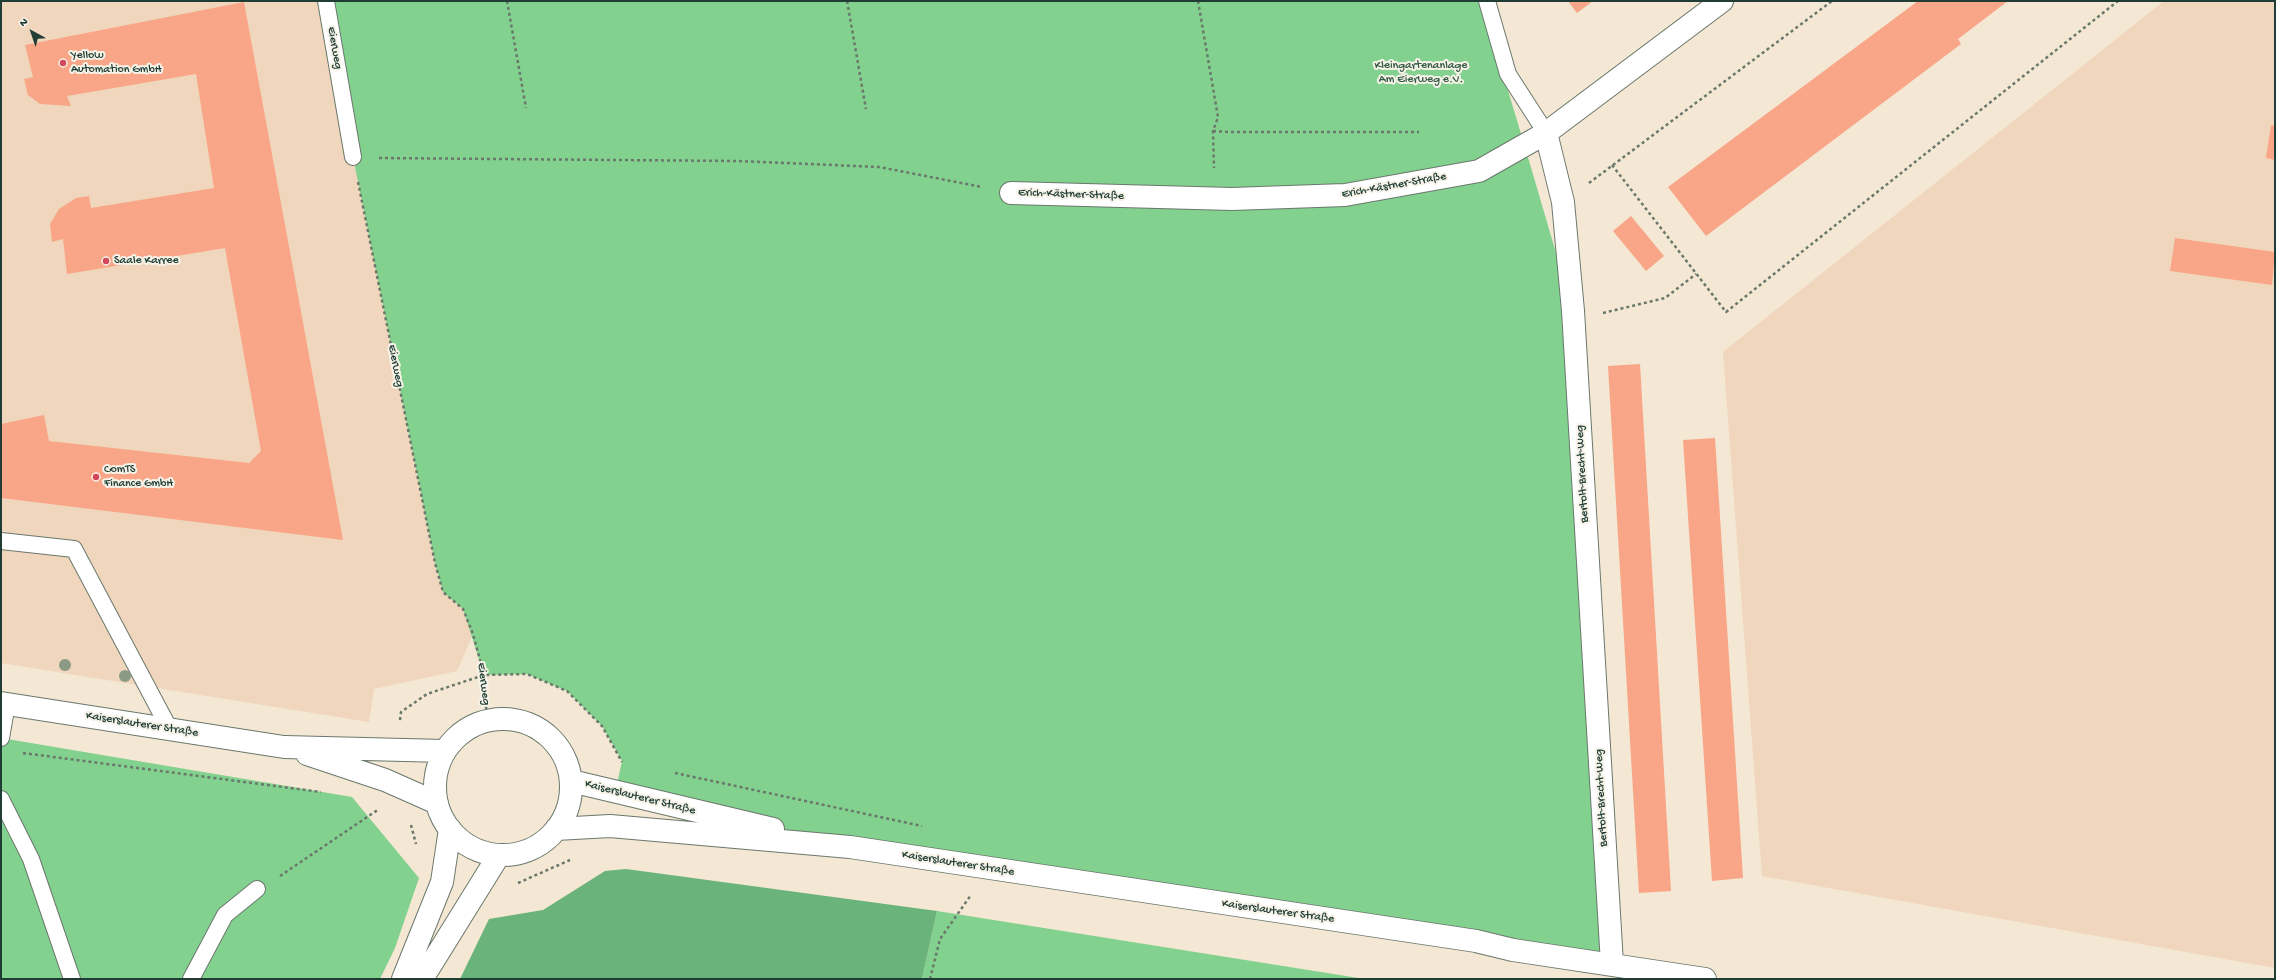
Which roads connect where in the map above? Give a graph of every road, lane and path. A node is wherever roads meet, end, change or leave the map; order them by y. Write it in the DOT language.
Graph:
graph roads {
  1 [pos="326,1"];
  2 [pos="507,1"];
  3 [pos="847,1"];
  4 [pos="1198,1"];
  5 [pos="1487,1"];
  6 [pos="1722,1"];
  7 [pos="1832,1"];
  8 [pos="2118,1"];
  9 [pos="526,108"];
  10 [pos="866,109"];
  11 [pos="1213,131"];
  12 [pos="1419,132"];
  13 [pos="1546,133"];
  14 [pos="353,158"];
  15 [pos="1612,165"];
  16 [pos="1011,193"];
  17 [pos="1215,199"];
  18 [pos="1563,202"];
  19 [pos="1696,274"];
  20 [pos="1599,313"];
  21 [pos="1,541"];
  22 [pos="484,675"];
  23 [pos="4,704"];
  24 [pos="487,720"];
  25 [pos="170,730"];
  26 [pos="1,738"];
  27 [pos="284,747"];
  28 [pos="390,750"];
  29 [pos="445,751"];
  30 [pos="17,752"];
  31 [pos="630,763"];
  32 [pos="669,772"];
  33 [pos="385,780"];
  34 [pos="571,781"];
  35 [pos="328,793"];
  36 [pos="1,799"];
  37 [pos="437,803"];
  38 [pos="411,823"];
  39 [pos="927,827"];
  40 [pos="450,829"];
  41 [pos="556,829"];
  42 [pos="850,847"];
  43 [pos="418,849"];
  44 [pos="499,855"];
  45 [pos="957,864"];
  46 [pos="257,890"];
  47 [pos="1612,964"];
  48 [pos="72,979"];
  49 [pos="191,979"];
  50 [pos="403,979"];
  51 [pos="422,979"];
  52 [pos="930,979"];
  53 [pos="1706,979"];
  1 -- 14 [label="lane, Eierweg"];
  2 -- 9 [label="path"];
  3 -- 10 [label="path"];
  4 -- 11 [label="path"];
  5 -- 13 [label="lane, Bertolt-Brecht-Weg"];
  6 -- 13 [label="street, Erich-Kästner-Straße"];
  7 -- 15 [label="path"];
  8 -- 19 [label="path"];
  11 -- 12 [label="path"];
  11 -- 17 [label="path"];
  13 -- 17 [label="street, Erich-Kästner-Straße"];
  13 -- 18 [label="street, Bertolt-Brecht-Weg"];
  14 -- 16 [label="path"];
  14 -- 22 [label="path, Eierweg"];
  15 -- 18 [label="path"];
  15 -- 19 [label="path"];
  16 -- 17 [label="street, Erich-Kästner-Straße"];
  18 -- 47 [label="street, Bertolt-Brecht-Weg"];
  19 -- 20 [label="path"];
  21 -- 25 [label="lane"];
  22 -- 24 [label="path, Eierweg"];
  22 -- 28 [label="path"];
  22 -- 31 [label="path"];
  23 -- 25 [label="street, Kaiserslauterer Straße"];
  23 -- 26 [label="lane"];
  24 -- 29 [label="street"];
  24 -- 34 [label="street"];
  25 -- 27 [label="street, Kaiserslauterer Straße"];
  27 -- 28 [label="street, Kaiserslauterer Straße"];
  27 -- 33 [label="street, Kaiserslauterer Straße"];
  28 -- 29 [label="street, Kaiserslauterer Straße"];
  29 -- 37 [label="street"];
  30 -- 35 [label="path"];
  32 -- 39 [label="path"];
  33 -- 37 [label="street, Kaiserslauterer Straße"];
  33 -- 46 [label="path"];
  34 -- 41 [label="street"];
  34 -- 42 [label="street, Kaiserslauterer Straße"];
  36 -- 48 [label="lane"];
  37 -- 40 [label="street"];
  38 -- 43 [label="path"];
  40 -- 44 [label="street"];
  40 -- 50 [label="street"];
  41 -- 42 [label="street, Kaiserslauterer Straße"];
  41 -- 44 [label="street"];
  42 -- 45 [label="street, Kaiserslauterer Straße"];
  44 -- 51 [label="street"];
  45 -- 47 [label="street, Kaiserslauterer Straße"];
  45 -- 52 [label="path"];
  46 -- 49 [label="lane"];
  47 -- 53 [label="street, Kaiserslauterer Straße"];
}
